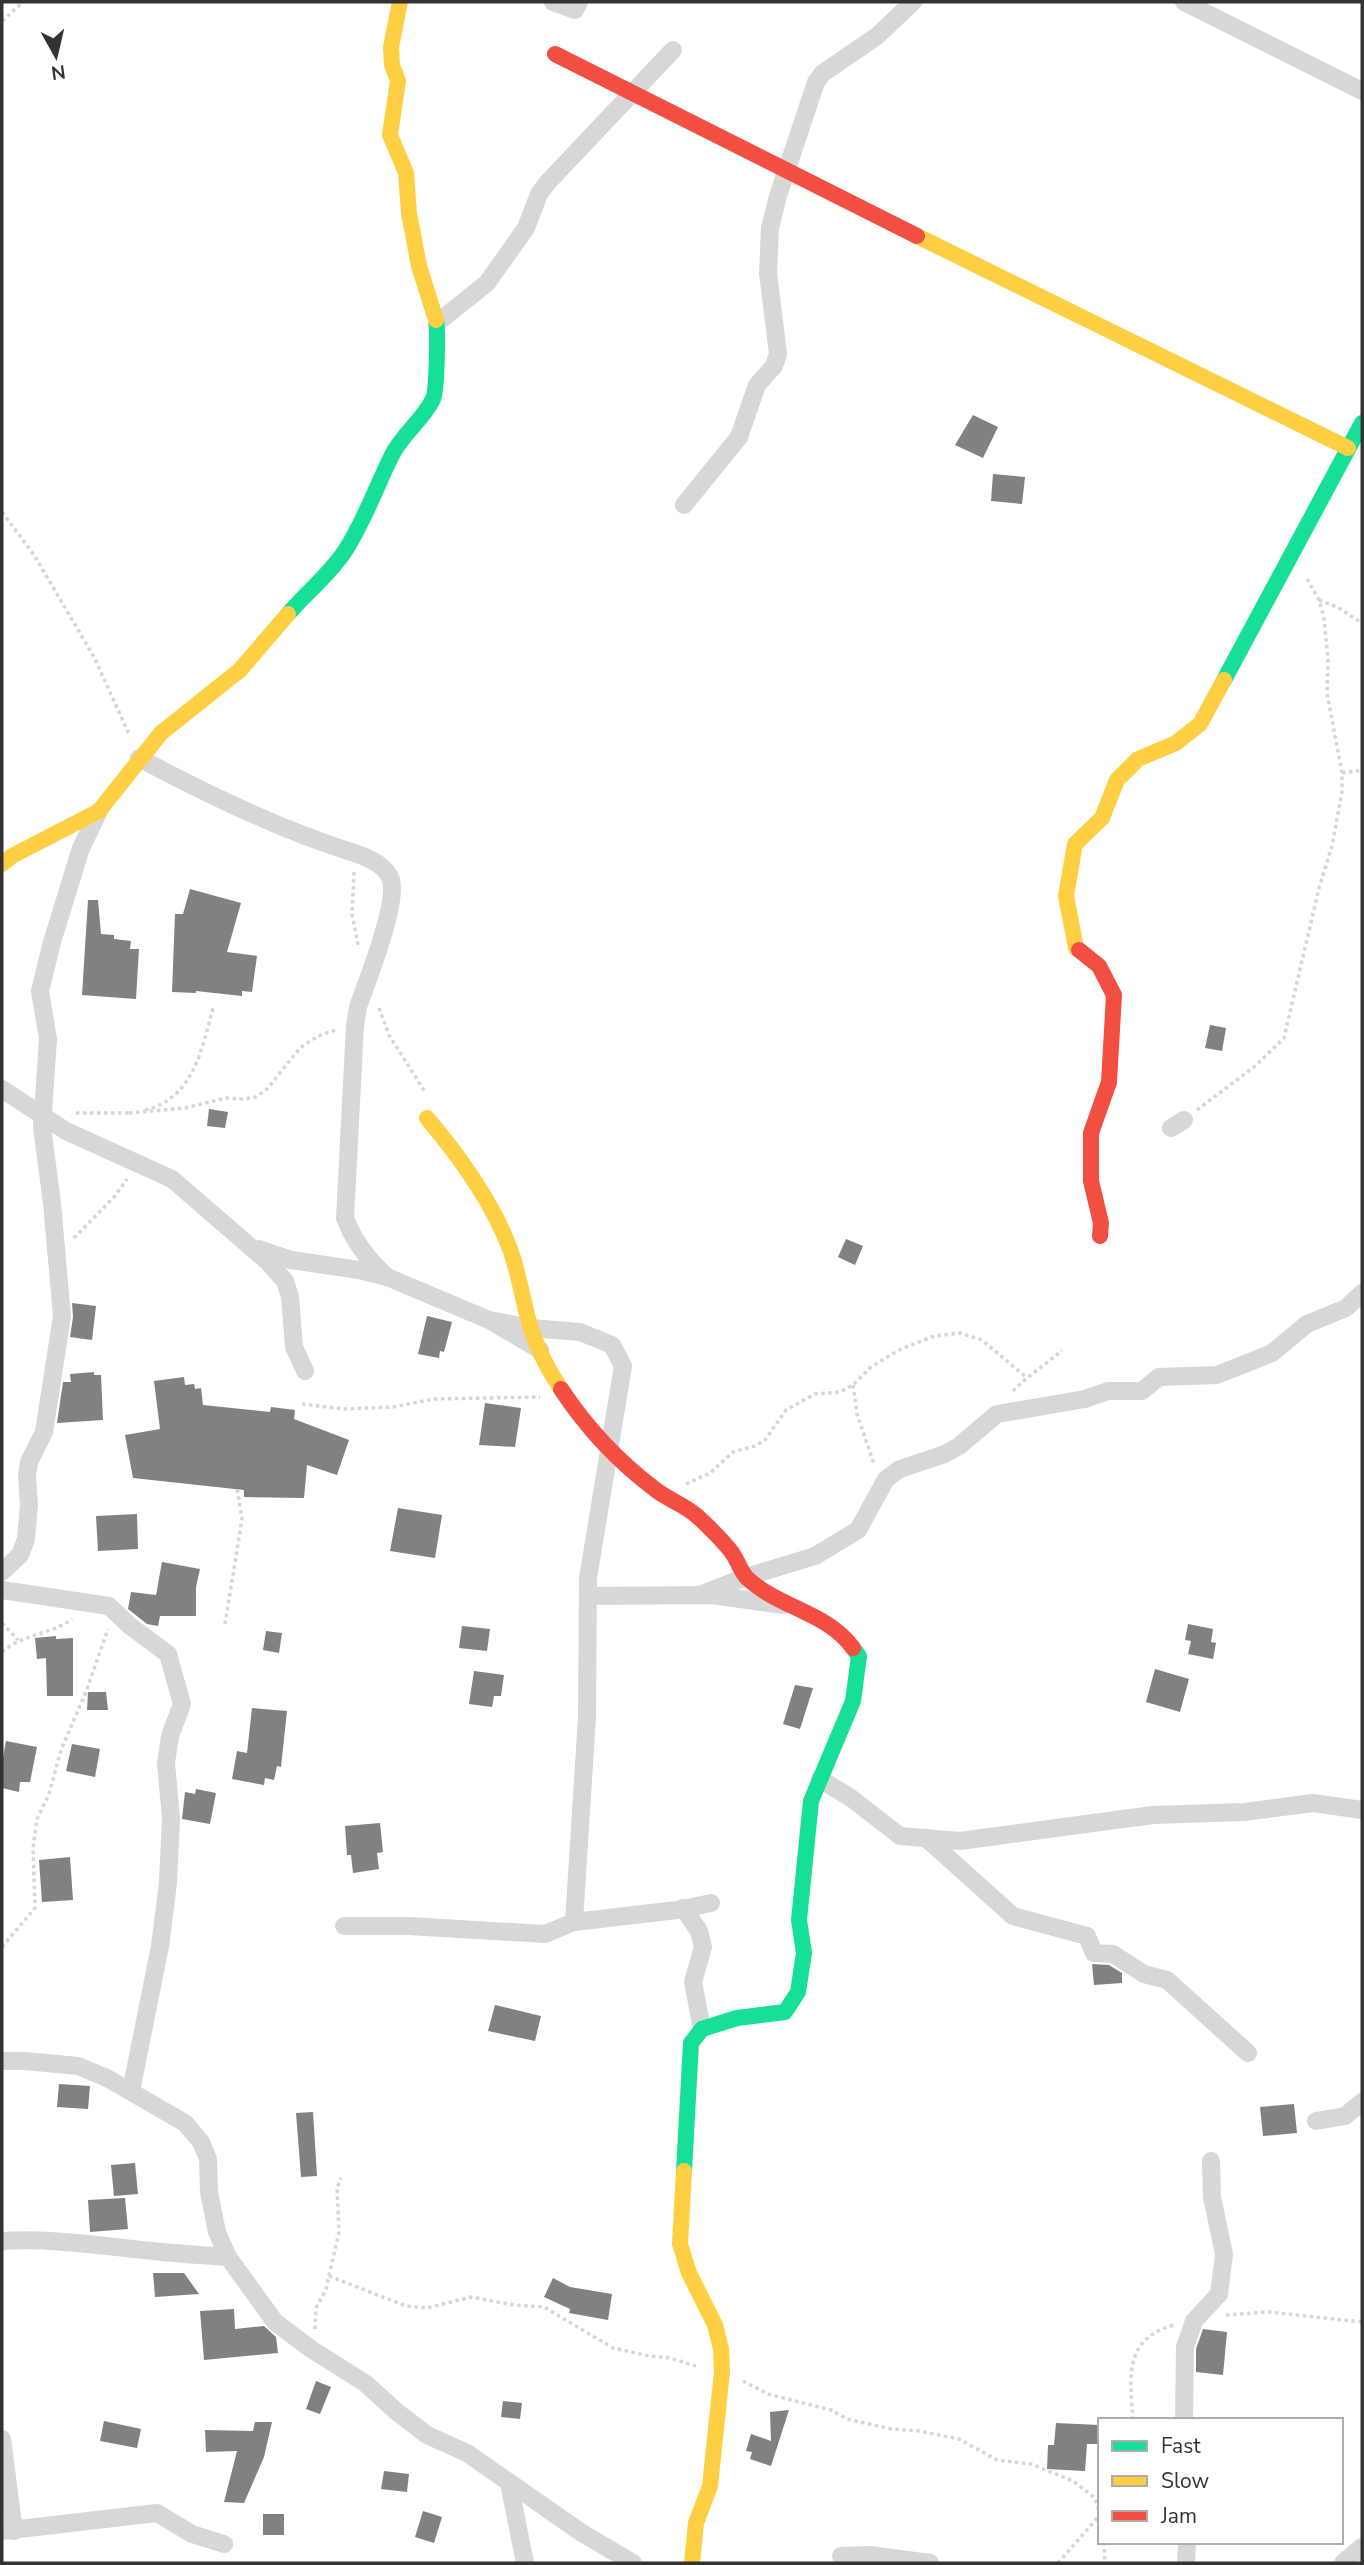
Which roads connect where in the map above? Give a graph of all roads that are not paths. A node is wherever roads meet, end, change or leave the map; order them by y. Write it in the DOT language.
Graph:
graph roads {
  1 [pos="400,2"];
  2 [pos="553,2"];
  3 [pos="579,2"];
  4 [pos="913,2"];
  5 [pos="1184,2"];
  6 [pos="673,50"];
  7 [pos="555,54"];
  8 [pos="1362,91"];
  9 [pos="632,92"];
  10 [pos="786,171"];
  11 [pos="437,323"];
  12 [pos="1362,423"];
  13 [pos="1348,447"];
  14 [pos="684,505"];
  15 [pos="139,758"];
  16 [pos="99,811"];
  17 [pos="2,864"];
  18 [pos="2,1089"];
  19 [pos="43,1114"];
  20 [pos="427,1118"];
  21 [pos="1100,1236"];
  22 [pos="250,1245"];
  23 [pos="387,1277"];
  24 [pos="1362,1293"];
  25 [pos="489,1320"];
  26 [pos="531,1328"];
  27 [pos="540,1350"];
  28 [pos="305,1371"];
  29 [pos="608,1445"];
  30 [pos="2,1572"];
  31 [pos="746,1577"];
  32 [pos="2,1590"];
  33 [pos="700,1595"];
  34 [pos="589,1596"];
  35 [pos="794,1606"];
  36 [pos="820,1779"];
  37 [pos="1362,1810"];
  38 [pos="926,1838"];
  39 [pos="711,1903"];
  40 [pos="683,1908"];
  41 [pos="574,1922"];
  42 [pos="344,1926"];
  43 [pos="702,2029"];
  44 [pos="1248,2053"];
  45 [pos="2,2061"];
  46 [pos="131,2091"];
  47 [pos="1362,2102"];
  48 [pos="1316,2121"];
  49 [pos="1211,2161"];
  50 [pos="2,2241"];
  51 [pos="228,2257"];
  52 [pos="1184,2418"];
  53 [pos="2,2439"];
  54 [pos="509,2483"];
  55 [pos="8,2531"];
  56 [pos="224,2544"];
  57 [pos="1187,2544"];
  58 [pos="1362,2547"];
  59 [pos="841,2556"];
  60 [pos="525,2563"];
  61 [pos="633,2563"];
  62 [pos="692,2563"];
  63 [pos="930,2563"];
  64 [pos="1186,2563"];
  65 [pos="1343,2563"];
  1 -- 11 [label="street"];
  2 -- 3 [label="street"];
  4 -- 10 [label="street"];
  5 -- 8 [label="street"];
  6 -- 9 [label="street"];
  7 -- 9 [label="street"];
  9 -- 10 [label="street"];
  9 -- 11 [label="street"];
  10 -- 13 [label="street"];
  10 -- 14 [label="street"];
  11 -- 15 [label="street"];
  12 -- 13 [label="street"];
  13 -- 21 [label="street"];
  15 -- 16 [label="street"];
  15 -- 23 [label="street"];
  16 -- 17 [label="street"];
  16 -- 19 [label="street"];
  18 -- 19 [label="street"];
  19 -- 22 [label="street"];
  19 -- 30 [label="street"];
  20 -- 26 [label="street"];
  22 -- 23 [label="street"];
  22 -- 28 [label="street"];
  23 -- 25 [label="street"];
  24 -- 31 [label="street"];
  25 -- 26 [label="street"];
  25 -- 27 [label="street"];
  26 -- 27 [label="street"];
  26 -- 29 [label="street"];
  27 -- 29 [label="street"];
  29 -- 31 [label="street"];
  29 -- 34 [label="street"];
  31 -- 33 [label="street"];
  31 -- 35 [label="street"];
  32 -- 46 [label="street"];
  33 -- 34 [label="street"];
  33 -- 35 [label="street"];
  34 -- 41 [label="street"];
  35 -- 36 [label="street"];
  36 -- 38 [label="street"];
  36 -- 43 [label="street"];
  37 -- 38 [label="street"];
  38 -- 44 [label="street"];
  39 -- 40 [label="street"];
  40 -- 41 [label="street"];
  40 -- 43 [label="street"];
  41 -- 42 [label="street"];
  43 -- 62 [label="street"];
  45 -- 46 [label="street"];
  46 -- 51 [label="street"];
  47 -- 48 [label="street"];
  49 -- 52 [label="street"];
  50 -- 51 [label="street"];
  51 -- 54 [label="street"];
  53 -- 55 [label="street"];
  54 -- 60 [label="street"];
  54 -- 61 [label="street"];
  55 -- 56 [label="street"];
  57 -- 64 [label="street"];
  58 -- 65 [label="street"];
  59 -- 63 [label="street"];
}
